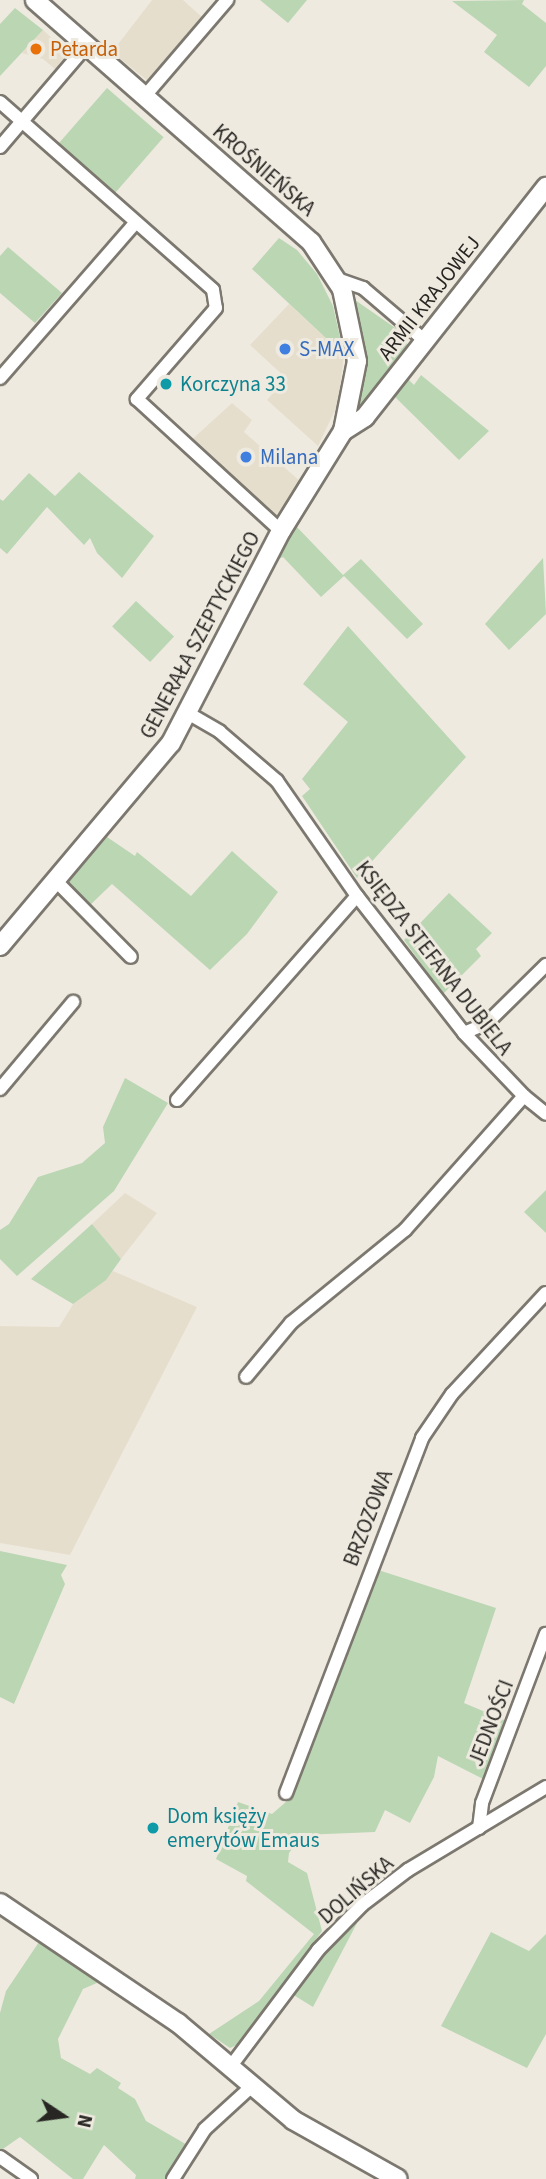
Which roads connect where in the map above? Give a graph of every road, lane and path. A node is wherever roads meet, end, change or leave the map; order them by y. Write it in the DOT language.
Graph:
graph roads {
  1 [pos="35,0"];
  2 [pos="227,0"];
  3 [pos="87,45"];
  4 [pos="144,96"];
  5 [pos="0,102"];
  6 [pos="22,122"];
  7 [pos="0,147"];
  8 [pos="546,187"];
  9 [pos="135,223"];
  10 [pos="337,279"];
  11 [pos="424,340"];
  12 [pos="0,378"];
  13 [pos="343,430"];
  14 [pos="281,531"];
  15 [pos="186,712"];
  16 [pos="57,882"];
  17 [pos="356,896"];
  18 [pos="0,946"];
  19 [pos="131,957"];
  20 [pos="546,965"];
  21 [pos="73,1002"];
  22 [pos="464,1033"];
  23 [pos="0,1089"];
  24 [pos="524,1096"];
  25 [pos="177,1100"];
  26 [pos="546,1114"];
  27 [pos="546,1293"];
  28 [pos="246,1377"];
  29 [pos="546,1634"];
  30 [pos="546,1787"];
  31 [pos="286,1793"];
  32 [pos="479,1828"];
  33 [pos="0,1903"];
  34 [pos="231,2066"];
  35 [pos="251,2087"];
  36 [pos="0,2157"];
  37 [pos="31,2179"];
  38 [pos="173,2179"];
  39 [pos="398,2179"];
  1 -- 3 [label="main road, KROŚNIEŃSKA"];
  2 -- 4 [label="street"];
  3 -- 4 [label="main road, KROŚNIEŃSKA"];
  3 -- 6 [label="street"];
  4 -- 10 [label="main road, KROŚNIEŃSKA"];
  5 -- 6 [label="street"];
  6 -- 7 [label="street"];
  6 -- 9 [label="street"];
  8 -- 11 [label="main road, ARMII KRAJOWEJ"];
  9 -- 12 [label="street"];
  9 -- 14 [label="street"];
  10 -- 11 [label="street"];
  10 -- 13 [label="main road, KROŚNIEŃSKA"];
  11 -- 13 [label="main road, ARMII KRAJOWEJ"];
  13 -- 14 [label="main road, GENERAŁA SZEPTYCKIEGO"];
  14 -- 15 [label="main road, GENERAŁA SZEPTYCKIEGO"];
  15 -- 16 [label="main road, GENERAŁA SZEPTYCKIEGO"];
  15 -- 17 [label="street, KSIĘDZA STEFANA DUBIELA"];
  16 -- 18 [label="main road, GENERAŁA SZEPTYCKIEGO"];
  16 -- 19 [label="street"];
  17 -- 22 [label="street, KSIĘDZA STEFANA DUBIELA"];
  17 -- 25 [label="street"];
  20 -- 22 [label="street"];
  21 -- 23 [label="street"];
  22 -- 24 [label="street, KSIĘDZA STEFANA DUBIELA"];
  24 -- 26 [label="street"];
  24 -- 28 [label="street"];
  27 -- 31 [label="street, BRZOZOWA"];
  29 -- 32 [label="street, JEDNOŚCI"];
  30 -- 32 [label="street, DOLIŃSKA"];
  32 -- 34 [label="street, DOLIŃSKA"];
  33 -- 34 [label="main road"];
  34 -- 35 [label="main road"];
  35 -- 38 [label="street"];
  35 -- 39 [label="main road"];
  36 -- 37 [label="street"];
}
